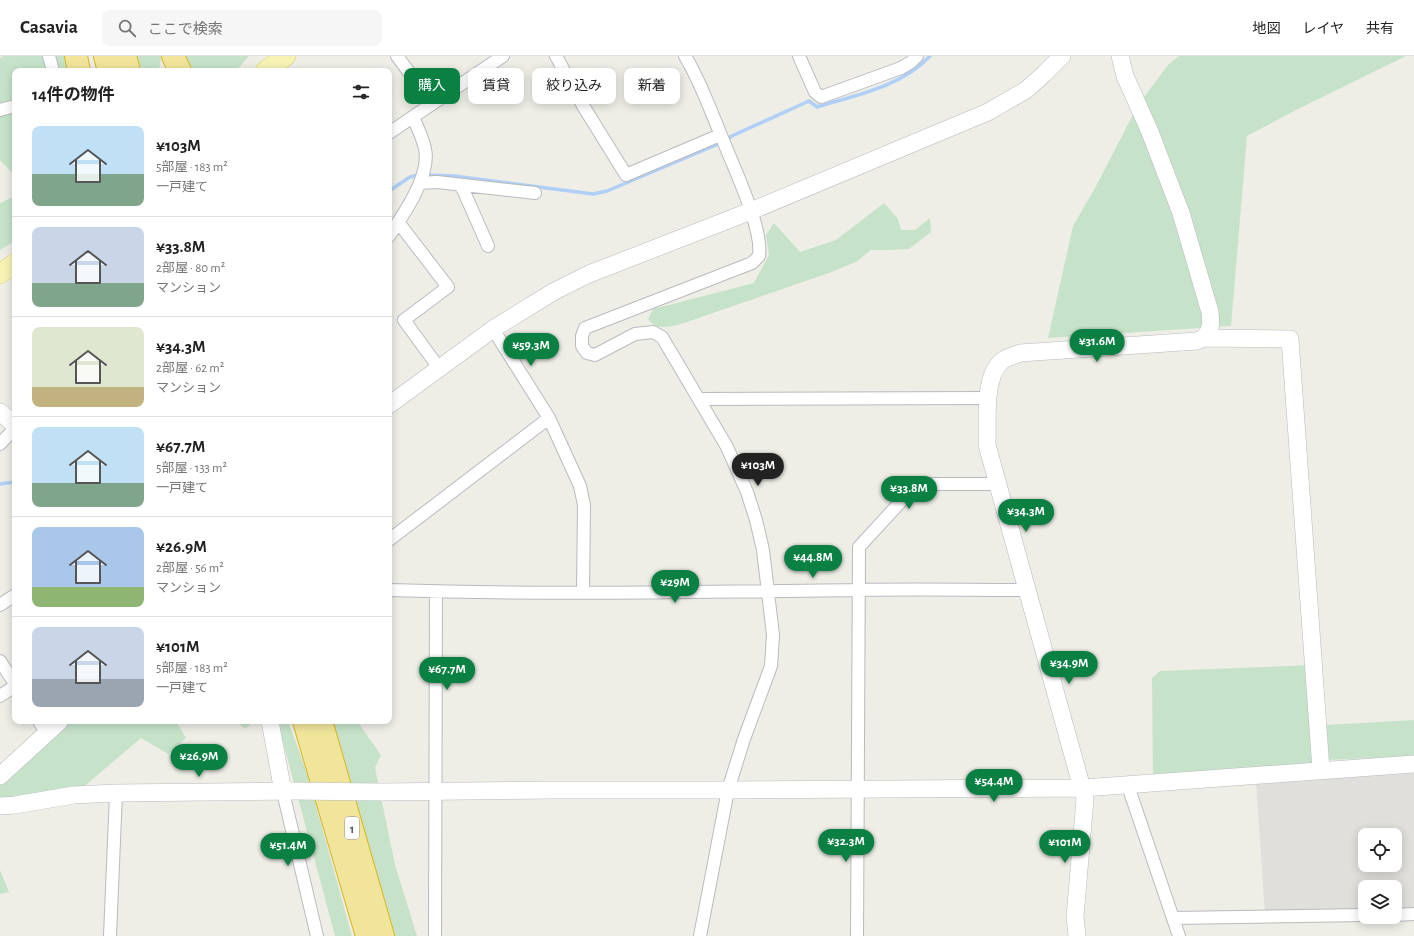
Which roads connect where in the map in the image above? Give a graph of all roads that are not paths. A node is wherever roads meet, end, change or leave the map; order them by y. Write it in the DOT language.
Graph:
graph roads {
  1 [pos="49,56"];
  2 [pos="76,56"];
  3 [pos="105,56"];
  4 [pos="125,56"];
  5 [pos="166,56"];
  6 [pos="173,56"];
  7 [pos="179,56"];
  8 [pos="286,56"];
  9 [pos="397,56"];
  10 [pos="503,56"];
  11 [pos="556,56"];
  12 [pos="685,56"];
  13 [pos="799,56"];
  14 [pos="917,56"];
  15 [pos="1061,56"];
  16 [pos="1120,56"];
  17 [pos="52,68"];
  18 [pos="78,68"];
  19 [pos="108,68"];
  20 [pos="128,68"];
  21 [pos="168,68"];
  22 [pos="179,68"];
  23 [pos="180,68"];
  24 [pos="269,68"];
  25 [pos="406,68"];
  26 [pos="460,84"];
  27 [pos="431,104"];
  28 [pos="12,107"];
  29 [pos="0,110"];
  30 [pos="413,116"];
  31 [pos="392,131"];
  32 [pos="720,135"];
  33 [pos="422,177"];
  34 [pos="461,185"];
  35 [pos="535,193"];
  36 [pos="751,211"];
  37 [pos="398,222"];
  38 [pos="392,231"];
  39 [pos="488,246"];
  40 [pos="493,329"];
  41 [pos="1204,338"];
  42 [pos="439,368"];
  43 [pos="699,398"];
  44 [pos="988,398"];
  45 [pos="392,403"];
  46 [pos="0,412"];
  47 [pos="549,418"];
  48 [pos="12,424"];
  49 [pos="12,430"];
  50 [pos="0,444"];
  51 [pos="998,484"];
  52 [pos="392,538"];
  53 [pos="392,590"];
  54 [pos="858,590"];
  55 [pos="1027,590"];
  56 [pos="436,591"];
  57 [pos="583,592"];
  58 [pos="767,592"];
  59 [pos="12,597"];
  60 [pos="0,606"];
  61 [pos="0,661"];
  62 [pos="12,680"];
  63 [pos="12,687"];
  64 [pos="0,696"];
  65 [pos="271,724"];
  66 [pos="309,724"];
  67 [pos="309,724"];
  68 [pos="43,727"];
  69 [pos="1414,764"];
  70 [pos="1321,770"];
  71 [pos="0,776"];
  72 [pos="1128,786"];
  73 [pos="1083,788"];
  74 [pos="435,790"];
  75 [pos="728,790"];
  76 [pos="858,790"];
  77 [pos="287,791"];
  78 [pos="116,793"];
  79 [pos="0,806"];
  80 [pos="1414,914"];
  81 [pos="1358,915"];
  82 [pos="1402,915"];
  83 [pos="1173,918"];
  84 [pos="110,936"];
  85 [pos="317,936"];
  86 [pos="367,936"];
  87 [pos="383,936"];
  88 [pos="435,936"];
  89 [pos="700,936"];
  90 [pos="858,936"];
  91 [pos="1077,936"];
  92 [pos="1179,936"];
  1 -- 17 [label="street"];
  2 -- 18 [label="highway"];
  3 -- 19 [label="highway"];
  4 -- 20 [label="highway"];
  5 -- 21 [label="highway"];
  6 -- 22 [label="highway"];
  7 -- 23 [label="street"];
  8 -- 24 [label="main road"];
  9 -- 25 [label="street"];
  10 -- 26 [label="street"];
  11 -- 32 [label="street"];
  12 -- 32 [label="street"];
  13 -- 14 [label="street"];
  15 -- 36 [label="street"];
  16 -- 41 [label="street"];
  27 -- 30 [label="street"];
  28 -- 29 [label="street"];
  30 -- 31 [label="street"];
  30 -- 33 [label="street"];
  32 -- 36 [label="street"];
  33 -- 34 [label="street"];
  33 -- 37 [label="street"];
  34 -- 35 [label="street"];
  34 -- 39 [label="street"];
  36 -- 40 [label="street"];
  36 -- 43 [label="street"];
  37 -- 38 [label="street"];
  37 -- 42 [label="street"];
  40 -- 42 [label="street"];
  40 -- 47 [label="street"];
  41 -- 44 [label="street"];
  41 -- 70 [label="street"];
  42 -- 45 [label="street"];
  43 -- 44 [label="street"];
  43 -- 58 [label="street"];
  44 -- 51 [label="street"];
  46 -- 48 [label="street"];
  47 -- 52 [label="street"];
  47 -- 57 [label="street"];
  49 -- 50 [label="street"];
  51 -- 54 [label="street"];
  51 -- 55 [label="street"];
  53 -- 56 [label="street"];
  54 -- 55 [label="street"];
  54 -- 58 [label="street"];
  54 -- 76 [label="street"];
  55 -- 73 [label="street"];
  56 -- 57 [label="street"];
  56 -- 74 [label="street"];
  57 -- 58 [label="street"];
  58 -- 75 [label="street"];
  59 -- 60 [label="street"];
  61 -- 62 [label="street"];
  63 -- 64 [label="street"];
  65 -- 77 [label="street"];
  66 -- 86 [label="highway, 1"];
  67 -- 87 [label="highway, 1"];
  68 -- 71 [label="street"];
  69 -- 70 [label="street"];
  70 -- 72 [label="street"];
  72 -- 73 [label="street"];
  72 -- 83 [label="street"];
  73 -- 76 [label="street"];
  73 -- 91 [label="street"];
  74 -- 75 [label="street"];
  74 -- 77 [label="street, bridge"];
  74 -- 88 [label="street"];
  75 -- 76 [label="street"];
  75 -- 89 [label="street"];
  76 -- 90 [label="street"];
  77 -- 78 [label="street"];
  77 -- 85 [label="street"];
  78 -- 79 [label="street"];
  78 -- 84 [label="street"];
  80 -- 82 [label="street"];
  81 -- 83 [label="street"];
  83 -- 92 [label="street"];
}
